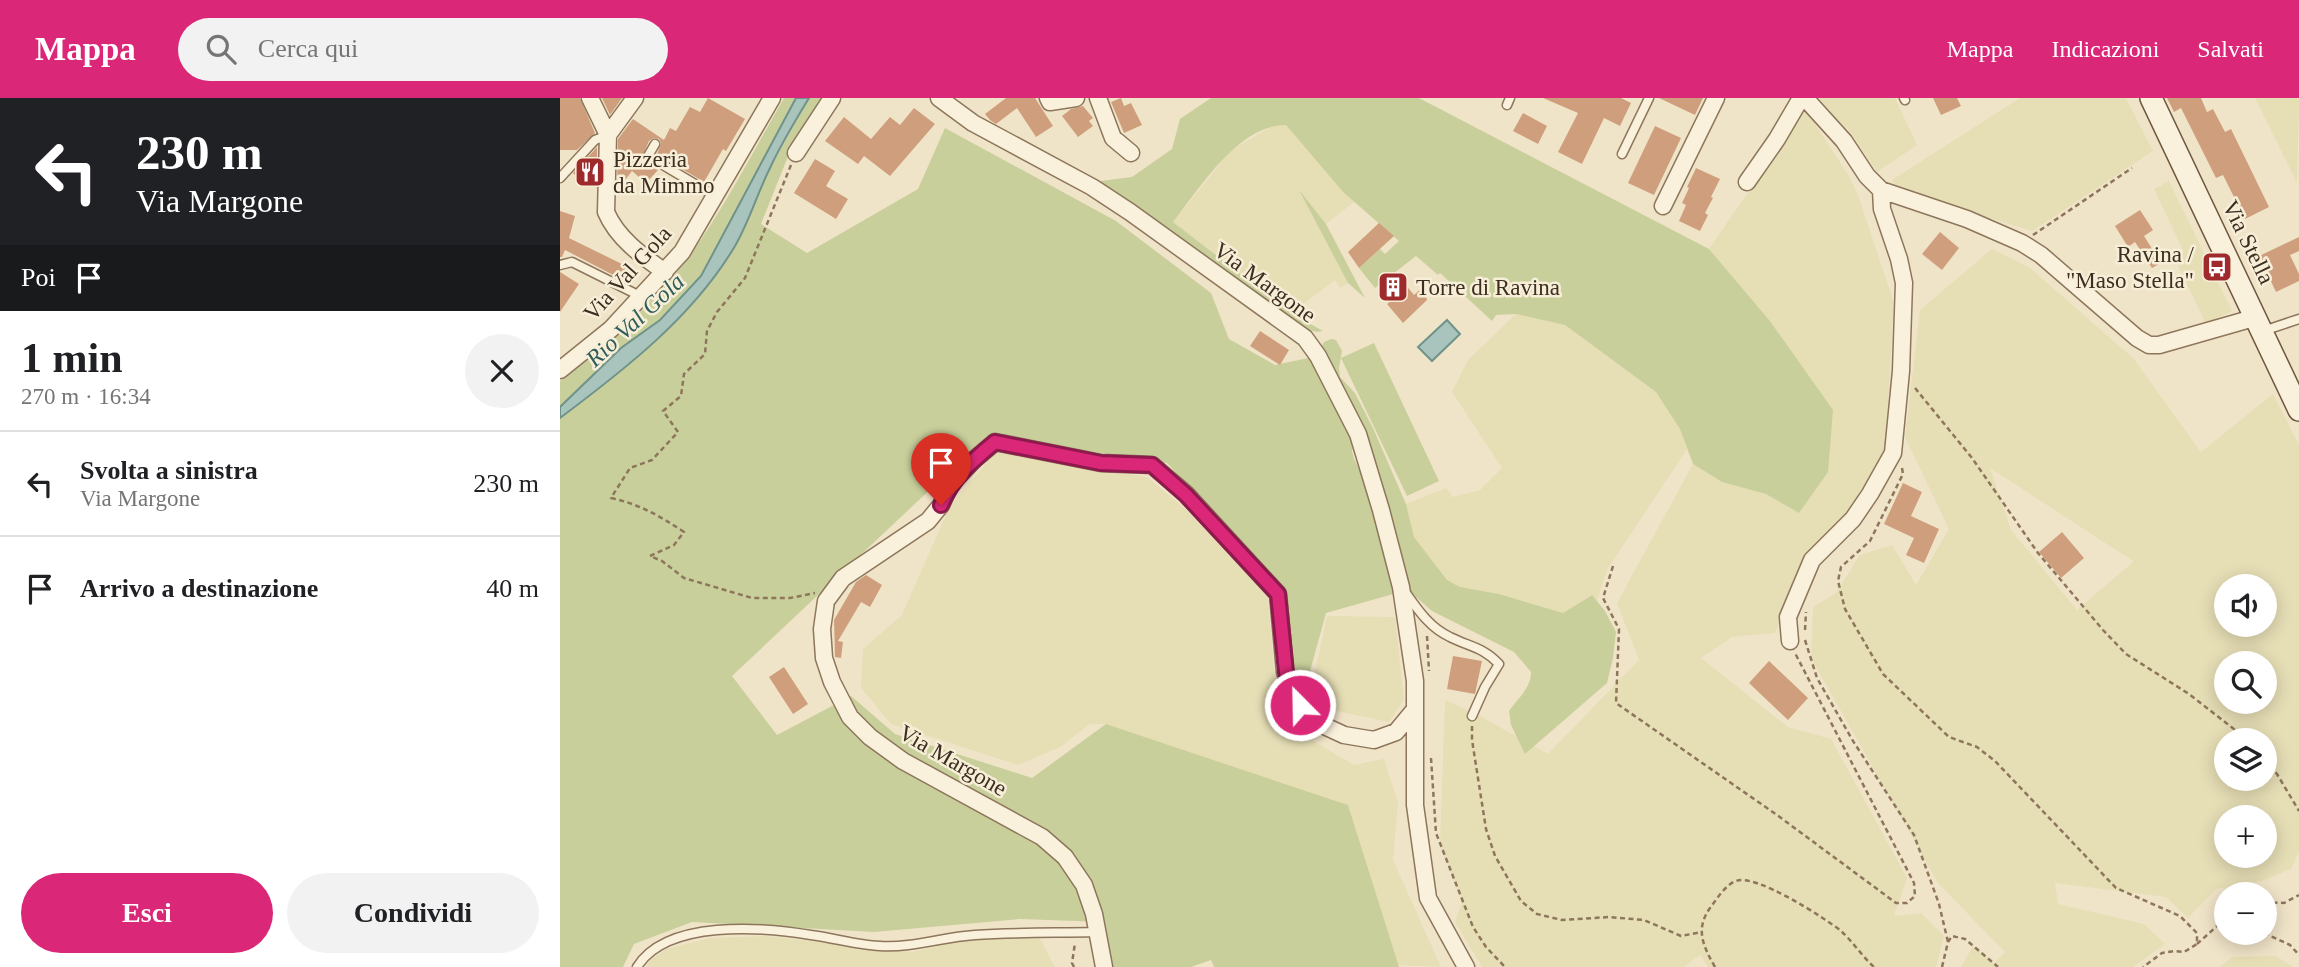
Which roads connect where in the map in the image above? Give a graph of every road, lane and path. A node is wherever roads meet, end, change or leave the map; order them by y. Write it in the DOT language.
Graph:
graph roads {
  1 [pos="590,98"];
  2 [pos="635,98"];
  3 [pos="772,98"];
  4 [pos="832,98"];
  5 [pos="939,98"];
  6 [pos="1048,98"];
  7 [pos="1076,98"];
  8 [pos="1098,98"];
  9 [pos="1649,98"];
  10 [pos="1716,98"];
  11 [pos="1803,98"];
  12 [pos="2151,98"];
  13 [pos="608,135"];
  14 [pos="655,144"];
  15 [pos="796,153"];
  16 [pos="1131,153"];
  17 [pos="1622,153"];
  18 [pos="2132,168"];
  19 [pos="560,178"];
  20 [pos="1747,183"];
  21 [pos="1881,190"];
  22 [pos="715,196"];
  23 [pos="1663,206"];
  24 [pos="2022,243"];
  25 [pos="560,265"];
  26 [pos="665,272"];
  27 [pos="642,297"];
  28 [pos="2299,318"];
  29 [pos="2260,324"];
  30 [pos="560,370"];
  31 [pos="1901,371"];
  32 [pos="2299,410"];
  33 [pos="1894,442"];
  34 [pos="1613,566"];
  35 [pos="1401,587"];
  36 [pos="826,601"];
  37 [pos="1807,608"];
  38 [pos="1424,619"];
  39 [pos="1790,641"];
  40 [pos="1429,674"];
  41 [pos="1415,709"];
  42 [pos="1472,716"];
  43 [pos="2233,728"];
  44 [pos="1430,752"];
  45 [pos="2277,774"];
  46 [pos="2299,811"];
  47 [pos="2299,895"];
  48 [pos="2277,903"];
  49 [pos="2214,929"];
  50 [pos="1097,932"];
  51 [pos="1702,932"];
  52 [pos="1077,933"];
  53 [pos="2277,939"];
  54 [pos="1948,942"];
  55 [pos="2197,944"];
  56 [pos="2299,955"];
  57 [pos="637,967"];
  58 [pos="1074,967"];
  59 [pos="1104,967"];
  60 [pos="1466,967"];
  61 [pos="1505,967"];
  62 [pos="1715,967"];
  63 [pos="1874,967"];
  64 [pos="1942,967"];
  65 [pos="1998,967"];
  66 [pos="2143,967"];
  1 -- 13 [label="street"];
  2 -- 13 [label="street"];
  3 -- 22 [label="street, Via Val Gola"];
  4 -- 15 [label="street"];
  5 -- 35 [label="street, Via Margone"];
  6 -- 7 [label="street"];
  8 -- 16 [label="street"];
  9 -- 17 [label="lane"];
  10 -- 23 [label="street"];
  11 -- 20 [label="street"];
  11 -- 21 [label="street"];
  12 -- 29 [label="main road, Via Stella"];
  13 -- 19 [label="lane"];
  13 -- 26 [label="street"];
  14 -- 22 [label="lane"];
  15 -- 36 [label="path"];
  18 -- 24 [label="path"];
  21 -- 24 [label="street"];
  21 -- 31 [label="street"];
  22 -- 26 [label="street, Via Val Gola"];
  24 -- 29 [label="street"];
  25 -- 27 [label="lane"];
  26 -- 27 [label="street, Via Val Gola"];
  27 -- 30 [label="street, Via Val Gola"];
  28 -- 29 [label="lane"];
  29 -- 32 [label="main road, Via Stella"];
  31 -- 33 [label="street"];
  31 -- 43 [label="path"];
  33 -- 39 [label="street"];
  33 -- 55 [label="path"];
  34 -- 39 [label="path"];
  35 -- 38 [label="lane"];
  35 -- 41 [label="street, Via Margone"];
  36 -- 41 [label="street"];
  36 -- 50 [label="street, Via Margone"];
  37 -- 54 [label="path"];
  38 -- 40 [label="path"];
  38 -- 42 [label="lane"];
  41 -- 60 [label="street, Via Margone"];
  42 -- 51 [label="path"];
  44 -- 61 [label="path"];
  45 -- 46 [label="path"];
  47 -- 48 [label="path"];
  49 -- 55 [label="path"];
  50 -- 52 [label="lane"];
  50 -- 59 [label="street, Via Margone"];
  51 -- 62 [label="path"];
  51 -- 63 [label="path"];
  52 -- 57 [label="lane"];
  52 -- 58 [label="path"];
  53 -- 56 [label="path"];
  54 -- 64 [label="path"];
  54 -- 65 [label="path"];
  55 -- 66 [label="path"];
}
